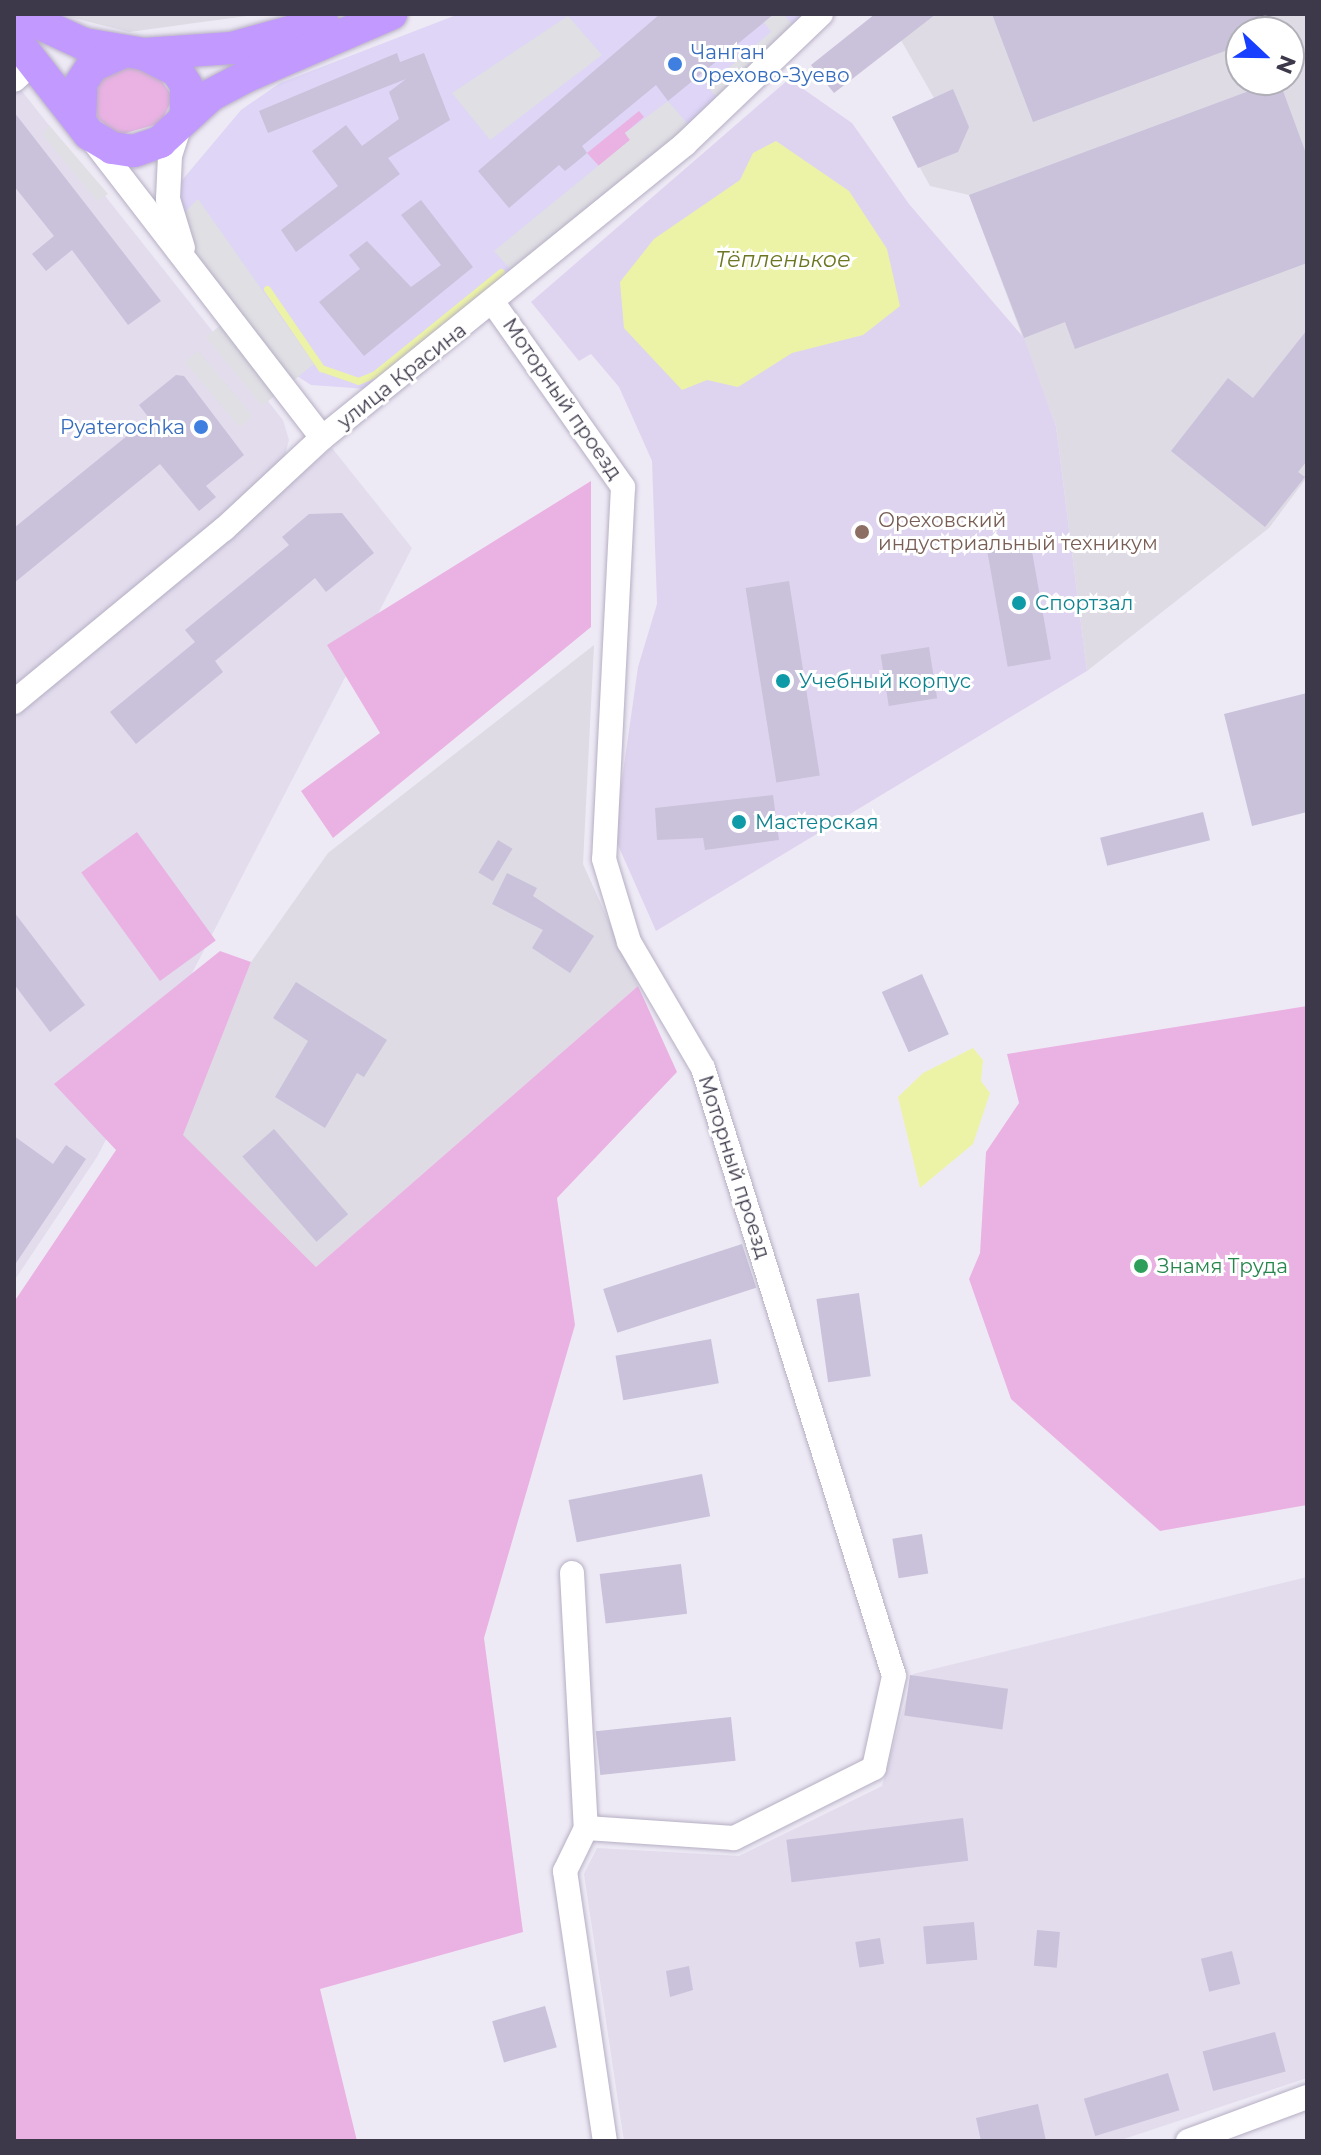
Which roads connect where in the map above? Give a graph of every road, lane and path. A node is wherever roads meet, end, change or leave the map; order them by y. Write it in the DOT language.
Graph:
graph roads {
  1 [pos="19,14"];
  2 [pos="365,14"];
  3 [pos="391,14"];
  4 [pos="821,14"];
  5 [pos="133,53"];
  6 [pos="20,61"];
  7 [pos="183,123"];
  8 [pos="84,127"];
  9 [pos="198,279"];
  10 [pos="494,304"];
  11 [pos="322,438"];
  12 [pos="14,702"];
  13 [pos="572,1573"];
  14 [pos="586,1828"];
  15 [pos="1307,2097"];
  16 [pos="605,2141"];
  17 [pos="1188,2141"];
  1 -- 5 [label="main road"];
  2 -- 5 [label="main road"];
  3 -- 7 [label="main road"];
  4 -- 10 [label="street, улица Красина"];
  5 -- 7 [label="main road"];
  5 -- 8 [label="main road"];
  6 -- 8 [label="main road"];
  7 -- 8 [label="main road"];
  7 -- 9 [label="street"];
  8 -- 9 [label="street"];
  9 -- 11 [label="street"];
  10 -- 11 [label="street, улица Красина"];
  10 -- 14 [label="street, Моторный проезд"];
  11 -- 12 [label="street, улица Красина"];
  13 -- 14 [label="street"];
  14 -- 16 [label="street"];
  15 -- 17 [label="street"];
}
